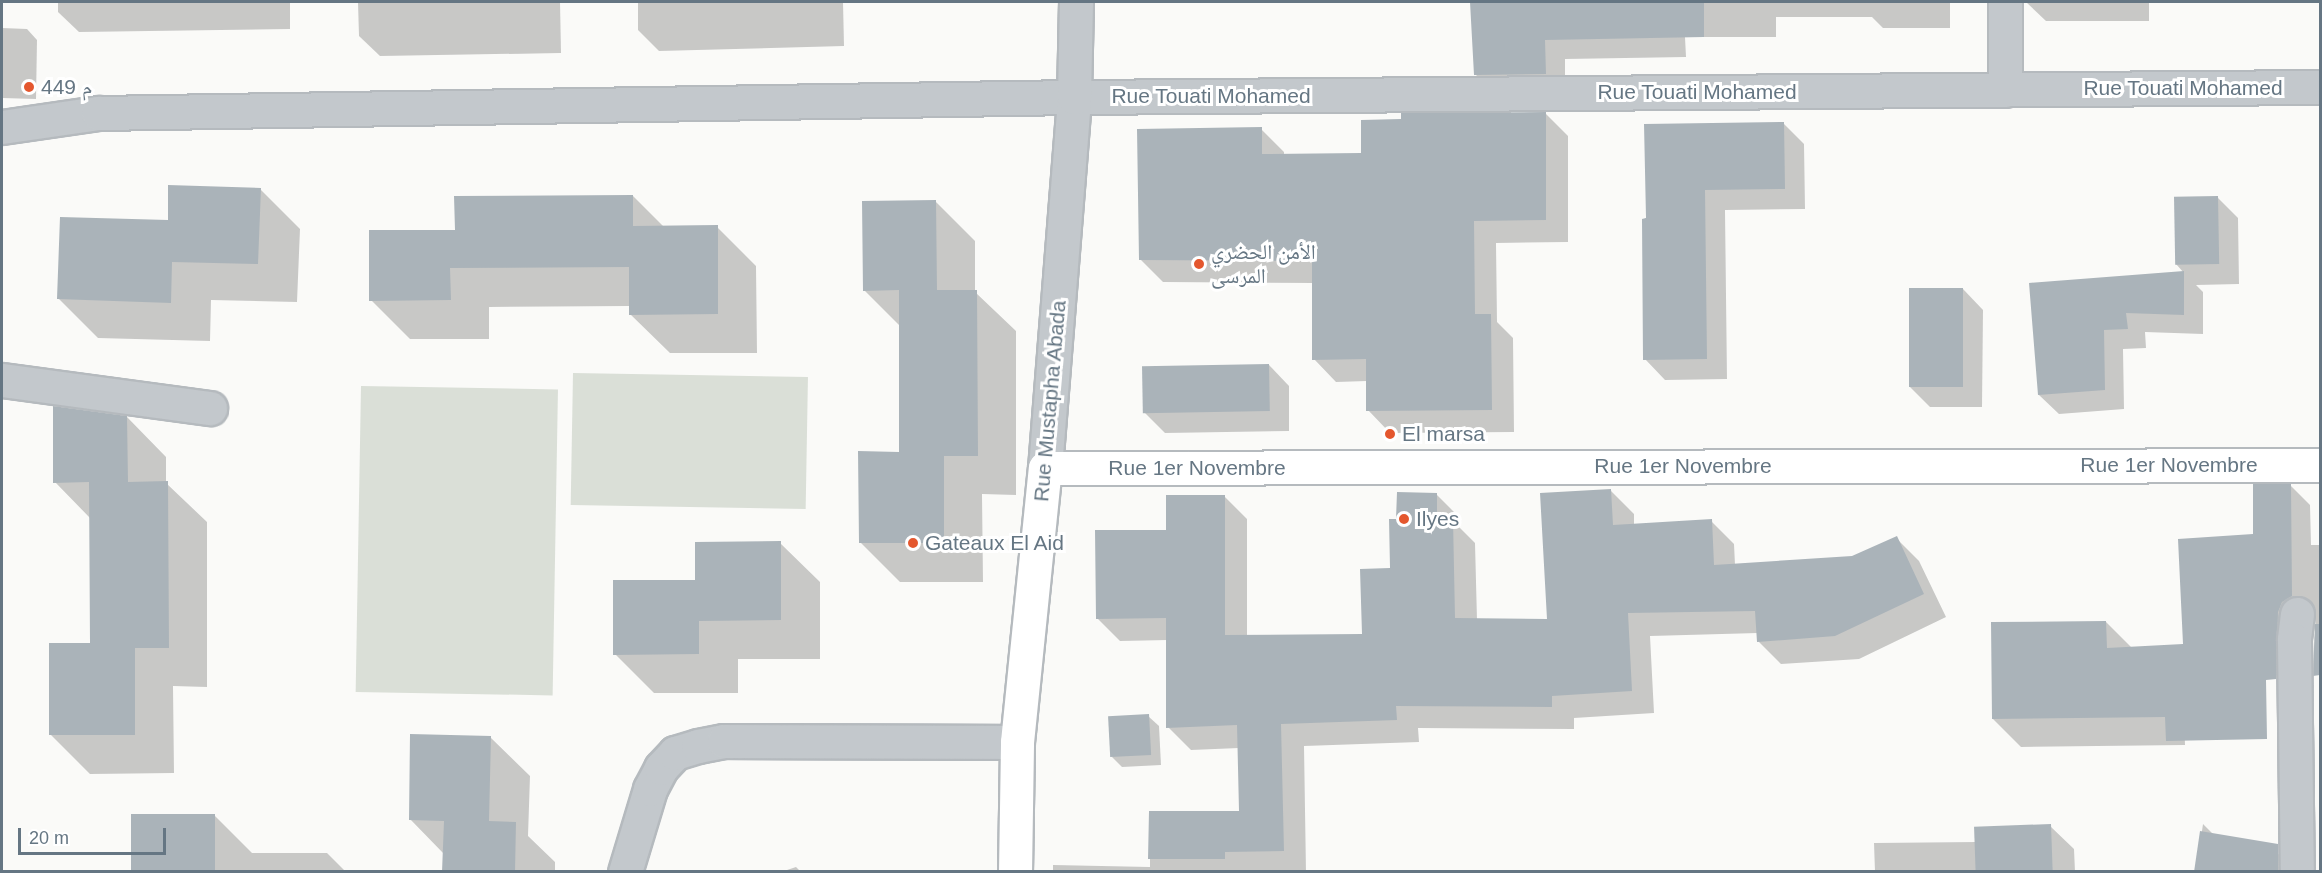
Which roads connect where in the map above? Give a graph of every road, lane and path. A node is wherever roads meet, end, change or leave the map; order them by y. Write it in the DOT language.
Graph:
graph roads {
  1 [pos="1076,2"];
  2 [pos="2006,2"];
  3 [pos="2320,87"];
  4 [pos="2005,90"];
  5 [pos="1074,97"];
  6 [pos="2,127"];
  7 [pos="2,380"];
  8 [pos="210,408"];
  9 [pos="2320,465"];
  10 [pos="1046,468"];
  11 [pos="2297,614"];
  12 [pos="1017,742"];
  13 [pos="625,872"];
  14 [pos="1015,872"];
  15 [pos="2297,872"];
  1 -- 5 [label="street, Rue Mustapha Abada"];
  2 -- 4 [label="street"];
  3 -- 4 [label="street, Rue Touati Mohamed"];
  4 -- 5 [label="street, Rue Touati Mohamed"];
  5 -- 6 [label="street, Rue Touati Mohamed"];
  5 -- 10 [label="street, Rue Mustapha Abada"];
  7 -- 8 [label="street"];
  9 -- 10 [label="main road, Rue 1er Novembre"];
  10 -- 12 [label="main road, Rue Mustapha Abada"];
  11 -- 15 [label="street"];
  12 -- 13 [label="street"];
  12 -- 14 [label="main road, Rue Mustapha Abada"];
}
